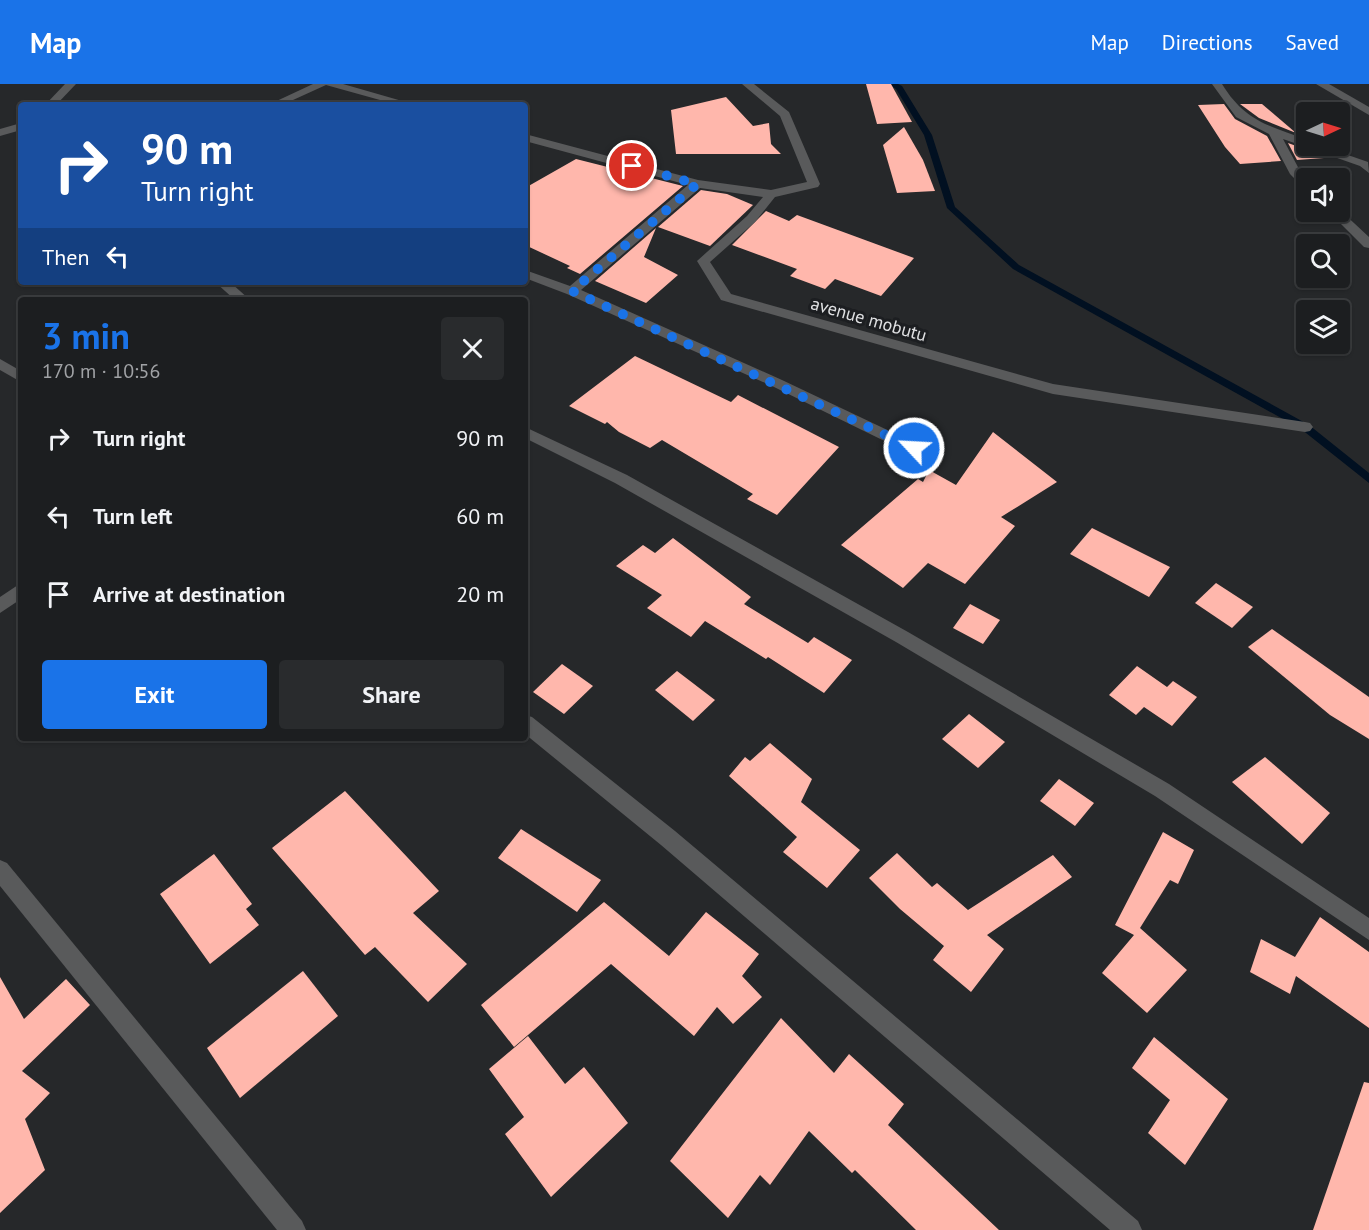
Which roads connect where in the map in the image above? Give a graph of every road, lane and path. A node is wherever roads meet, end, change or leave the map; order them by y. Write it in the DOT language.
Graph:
graph roads {
  1 [pos="71,84"];
  2 [pos="322,84"];
  3 [pos="332,84"];
  4 [pos="747,84"];
  5 [pos="1217,84"];
  6 [pos="1321,84"];
  7 [pos="53,102"];
  8 [pos="280,102"];
  9 [pos="400,102"];
  10 [pos="1369,112"];
  11 [pos="18,127"];
  12 [pos="1274,132"];
  13 [pos="0,133"];
  14 [pos="528,138"];
  15 [pos="1296,140"];
  16 [pos="1341,156"];
  17 [pos="1369,169"];
  18 [pos="1296,173"];
  19 [pos="697,184"];
  20 [pos="771,194"];
  21 [pos="1346,222"];
  22 [pos="1369,244"];
  23 [pos="528,275"];
  24 [pos="225,285"];
  25 [pos="572,291"];
  26 [pos="238,297"];
  27 [pos="0,364"];
  28 [pos="18,375"];
  29 [pos="1305,427"];
  30 [pos="528,433"];
  31 [pos="914,448"];
  32 [pos="18,592"];
  33 [pos="0,606"];
  34 [pos="528,725"];
  35 [pos="0,870"];
  36 [pos="1369,930"];
  37 [pos="293,1230"];
  38 [pos="1129,1230"];
  1 -- 7 [label="street"];
  2 -- 8 [label="street"];
  3 -- 9 [label="street"];
  4 -- 20 [label="street"];
  5 -- 12 [label="street"];
  6 -- 10 [label="street"];
  11 -- 13 [label="street"];
  12 -- 15 [label="street"];
  12 -- 18 [label="street"];
  14 -- 19 [label="street"];
  16 -- 17 [label="street"];
  19 -- 20 [label="street"];
  19 -- 25 [label="street"];
  20 -- 29 [label="street, avenue mobutu"];
  21 -- 22 [label="street"];
  23 -- 25 [label="street"];
  24 -- 26 [label="street"];
  25 -- 31 [label="street"];
  27 -- 28 [label="street"];
  30 -- 36 [label="street"];
  32 -- 33 [label="street"];
  34 -- 38 [label="street"];
  35 -- 37 [label="street"];
}
